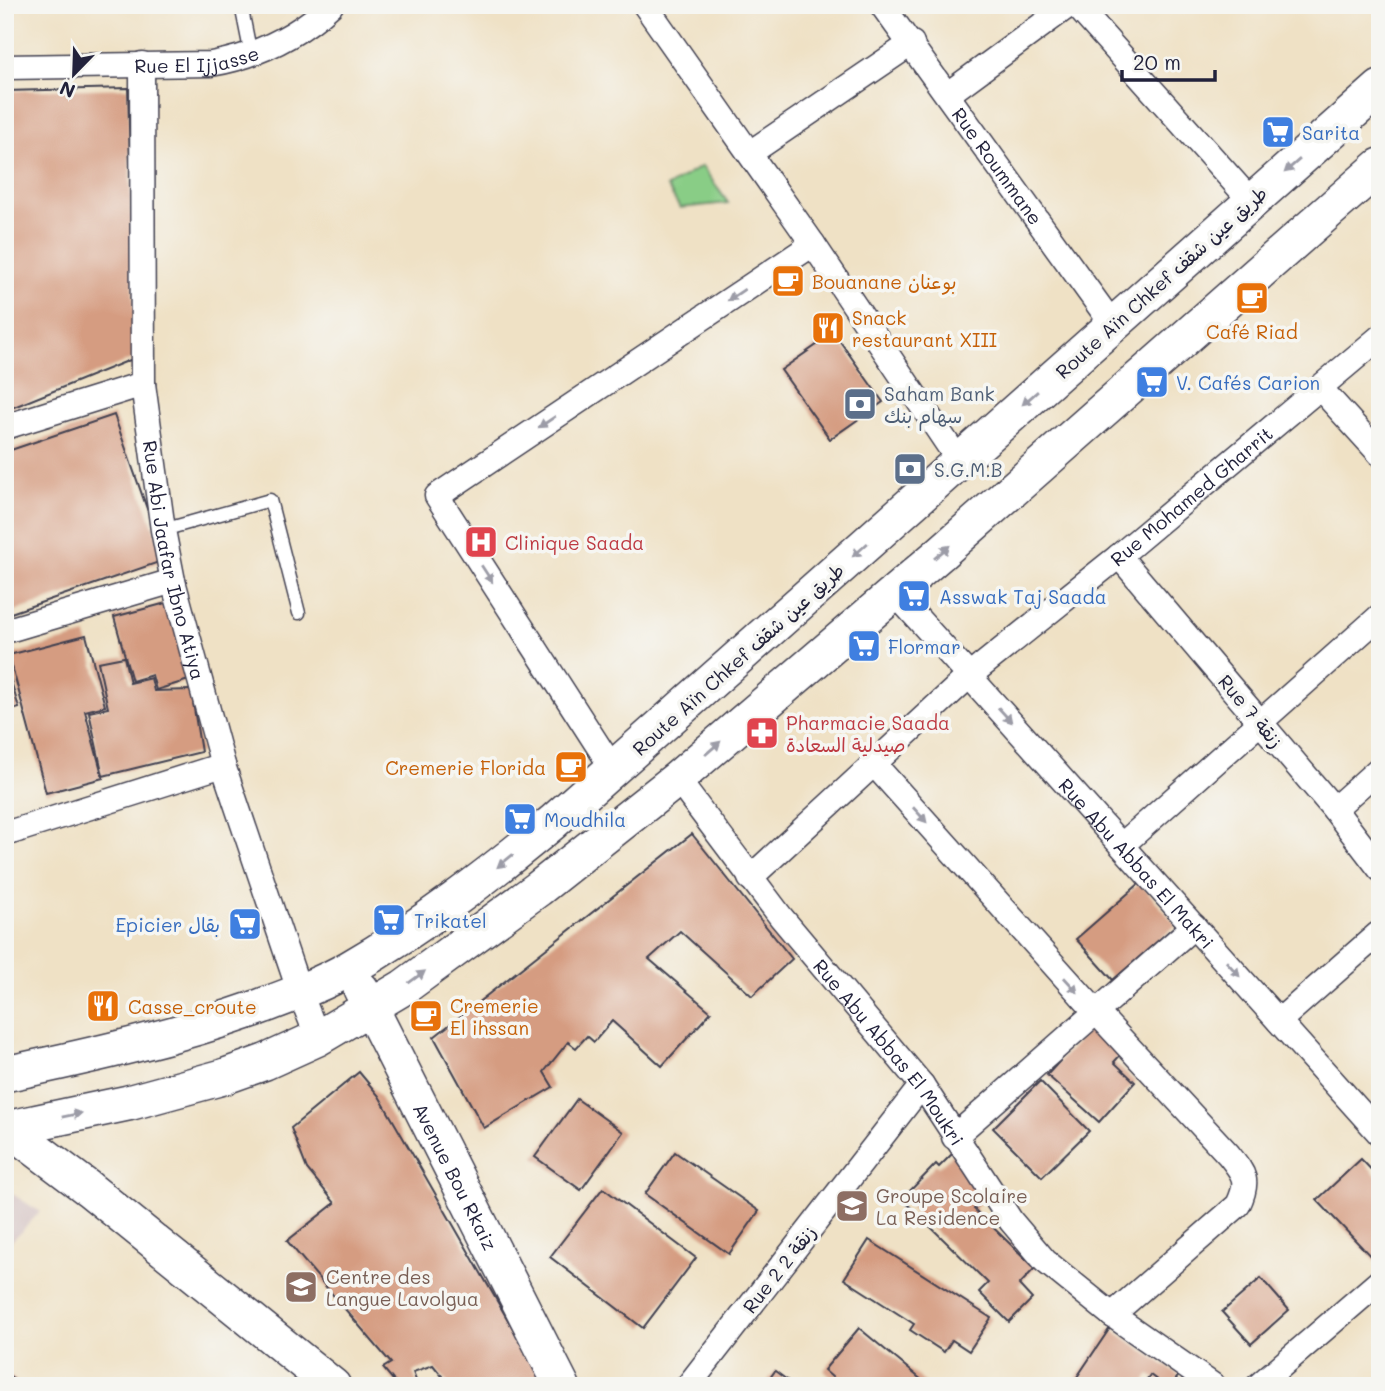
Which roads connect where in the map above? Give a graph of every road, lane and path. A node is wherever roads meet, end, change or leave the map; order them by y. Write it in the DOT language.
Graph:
graph roads {
  1 [pos="241,5"];
  2 [pos="331,5"];
  3 [pos="645,5"];
  4 [pos="883,5"];
  5 [pos="1069,5"];
  6 [pos="1076,5"];
  7 [pos="912,43"];
  8 [pos="251,55"];
  9 [pos="142,64"];
  10 [pos="5,67"];
  11 [pos="1380,88"];
  12 [pos="948,94"];
  13 [pos="750,153"];
  14 [pos="1380,166"];
  15 [pos="1251,201"];
  16 [pos="813,244"];
  17 [pos="1113,326"];
  18 [pos="1380,337"];
  19 [pos="143,384"];
  20 [pos="1320,388"];
  21 [pos="5,427"];
  22 [pos="1380,454"];
  23 [pos="959,461"];
  24 [pos="163,530"];
  25 [pos="1119,556"];
  26 [pos="173,580"];
  27 [pos="894,592"];
  28 [pos="299,613"];
  29 [pos="1380,617"];
  30 [pos="5,631"];
  31 [pos="970,676"];
  32 [pos="1261,723"];
  33 [pos="874,764"];
  34 [pos="223,765"];
  35 [pos="1380,768"];
  36 [pos="613,769"];
  37 [pos="677,779"];
  38 [pos="1334,809"];
  39 [pos="5,834"];
  40 [pos="1122,845"];
  41 [pos="1380,869"];
  42 [pos="750,878"];
  43 [pos="1194,926"];
  44 [pos="1379,934"];
  45 [pos="349,968"];
  46 [pos="300,993"];
  47 [pos="371,1008"];
  48 [pos="1097,1013"];
  49 [pos="1279,1021"];
  50 [pos="318,1038"];
  51 [pos="5,1074"];
  52 [pos="922,1085"];
  53 [pos="7,1128"];
  54 [pos="1380,1134"];
  55 [pos="954,1137"];
  56 [pos="1380,1281"];
  57 [pos="1112,1315"];
  58 [pos="333,1386"];
  59 [pos="562,1386"];
  60 [pos="688,1386"];
  61 [pos="1214,1386"];
  62 [pos="1258,1386"];
  1 -- 8 [label="lane"];
  2 -- 8 [label="street, Rue El Ijjasse"];
  3 -- 13 [label="street"];
  4 -- 7 [label="street, Rue Roummane"];
  5 -- 12 [label="street"];
  6 -- 15 [label="street"];
  7 -- 12 [label="street, Rue Roummane"];
  7 -- 13 [label="street"];
  8 -- 9 [label="street, Rue El Ijjasse"];
  9 -- 10 [label="street, Rue El Ijjasse"];
  9 -- 19 [label="street, Rue Abi Jaafar Ibno Atiya"];
  11 -- 15 [label="main road, Route Aïn Chkef طريق عين شقف, one-way"];
  12 -- 17 [label="street, Rue Roummane"];
  13 -- 16 [label="street"];
  27 -- 14 [label="main road, one-way"];
  15 -- 17 [label="main road, Route Aïn Chkef طريق عين شقف"];
  16 -- 23 [label="street"];
  16 -- 36 [label="street, one-way"];
  17 -- 23 [label="main road, Route Aïn Chkef طريق عين شقف, one-way"];
  18 -- 20 [label="street, Rue Mohamed Gharrit"];
  19 -- 21 [label="street"];
  19 -- 24 [label="street, Rue Abi Jaafar Ibno Atiya"];
  20 -- 22 [label="street"];
  20 -- 25 [label="street, Rue Mohamed Gharrit"];
  23 -- 36 [label="main road, Route Aïn Chkef طريق عين شقف, one-way"];
  24 -- 26 [label="street, Rue Abi Jaafar Ibno Atiya"];
  24 -- 28 [label="lane"];
  25 -- 31 [label="street, Rue Mohamed Gharrit"];
  25 -- 32 [label="street, Rue 7 زنقة"];
  26 -- 30 [label="street"];
  26 -- 34 [label="street, Rue Abi Jaafar Ibno Atiya"];
  27 -- 31 [label="street, Rue Abu Abbas El Makri"];
  37 -- 27 [label="main road, one-way"];
  29 -- 32 [label="street"];
  31 -- 33 [label="street, Rue Mohamed Gharrit"];
  31 -- 40 [label="street, Rue Abu Abbas El Makri, one-way"];
  32 -- 38 [label="street, Rue 7 زنقة"];
  32 -- 40 [label="street"];
  33 -- 42 [label="street, Rue Mohamed Gharrit"];
  33 -- 48 [label="street, one-way"];
  34 -- 39 [label="street"];
  34 -- 46 [label="street, Rue Abi Jaafar Ibno Atiya"];
  35 -- 38 [label="street"];
  36 -- 45 [label="main road, Route Aïn Chkef طريق عين شقف, one-way"];
  37 -- 42 [label="street, Rue Abu Abbas El Moukri"];
  47 -- 37 [label="main road, one-way"];
  38 -- 41 [label="street, Rue 7 زنقة"];
  40 -- 43 [label="street, Rue Abu Abbas El Makri"];
  42 -- 52 [label="street, Rue Abu Abbas El Moukri"];
  43 -- 48 [label="street"];
  43 -- 49 [label="street, Rue Abu Abbas El Makri, one-way"];
  44 -- 49 [label="street"];
  45 -- 46 [label="main road, Route Aïn Chkef طريق عين شقف"];
  45 -- 47 [label="main road, Avenue Bou Rkaiz"];
  46 -- 50 [label="street, Rue Abi Jaafar Ibno Atiya"];
  46 -- 51 [label="main road, Route Aïn Chkef طريق عين شقف"];
  47 -- 50 [label="main road"];
  47 -- 59 [label="main road, Avenue Bou Rkaiz"];
  48 -- 55 [label="street"];
  48 -- 57 [label="street"];
  49 -- 54 [label="street, Rue Abu Abbas El Makri"];
  53 -- 50 [label="main road, one-way"];
  52 -- 55 [label="street, Rue Abu Abbas El Moukri"];
  52 -- 60 [label="street, Rue 2 زنقة 2"];
  53 -- 58 [label="main road"];
  55 -- 57 [label="street, Rue Abu Abbas El Moukri"];
  56 -- 62 [label="street"];
  57 -- 61 [label="street, Rue Abu Abbas El Moukri"];
}
